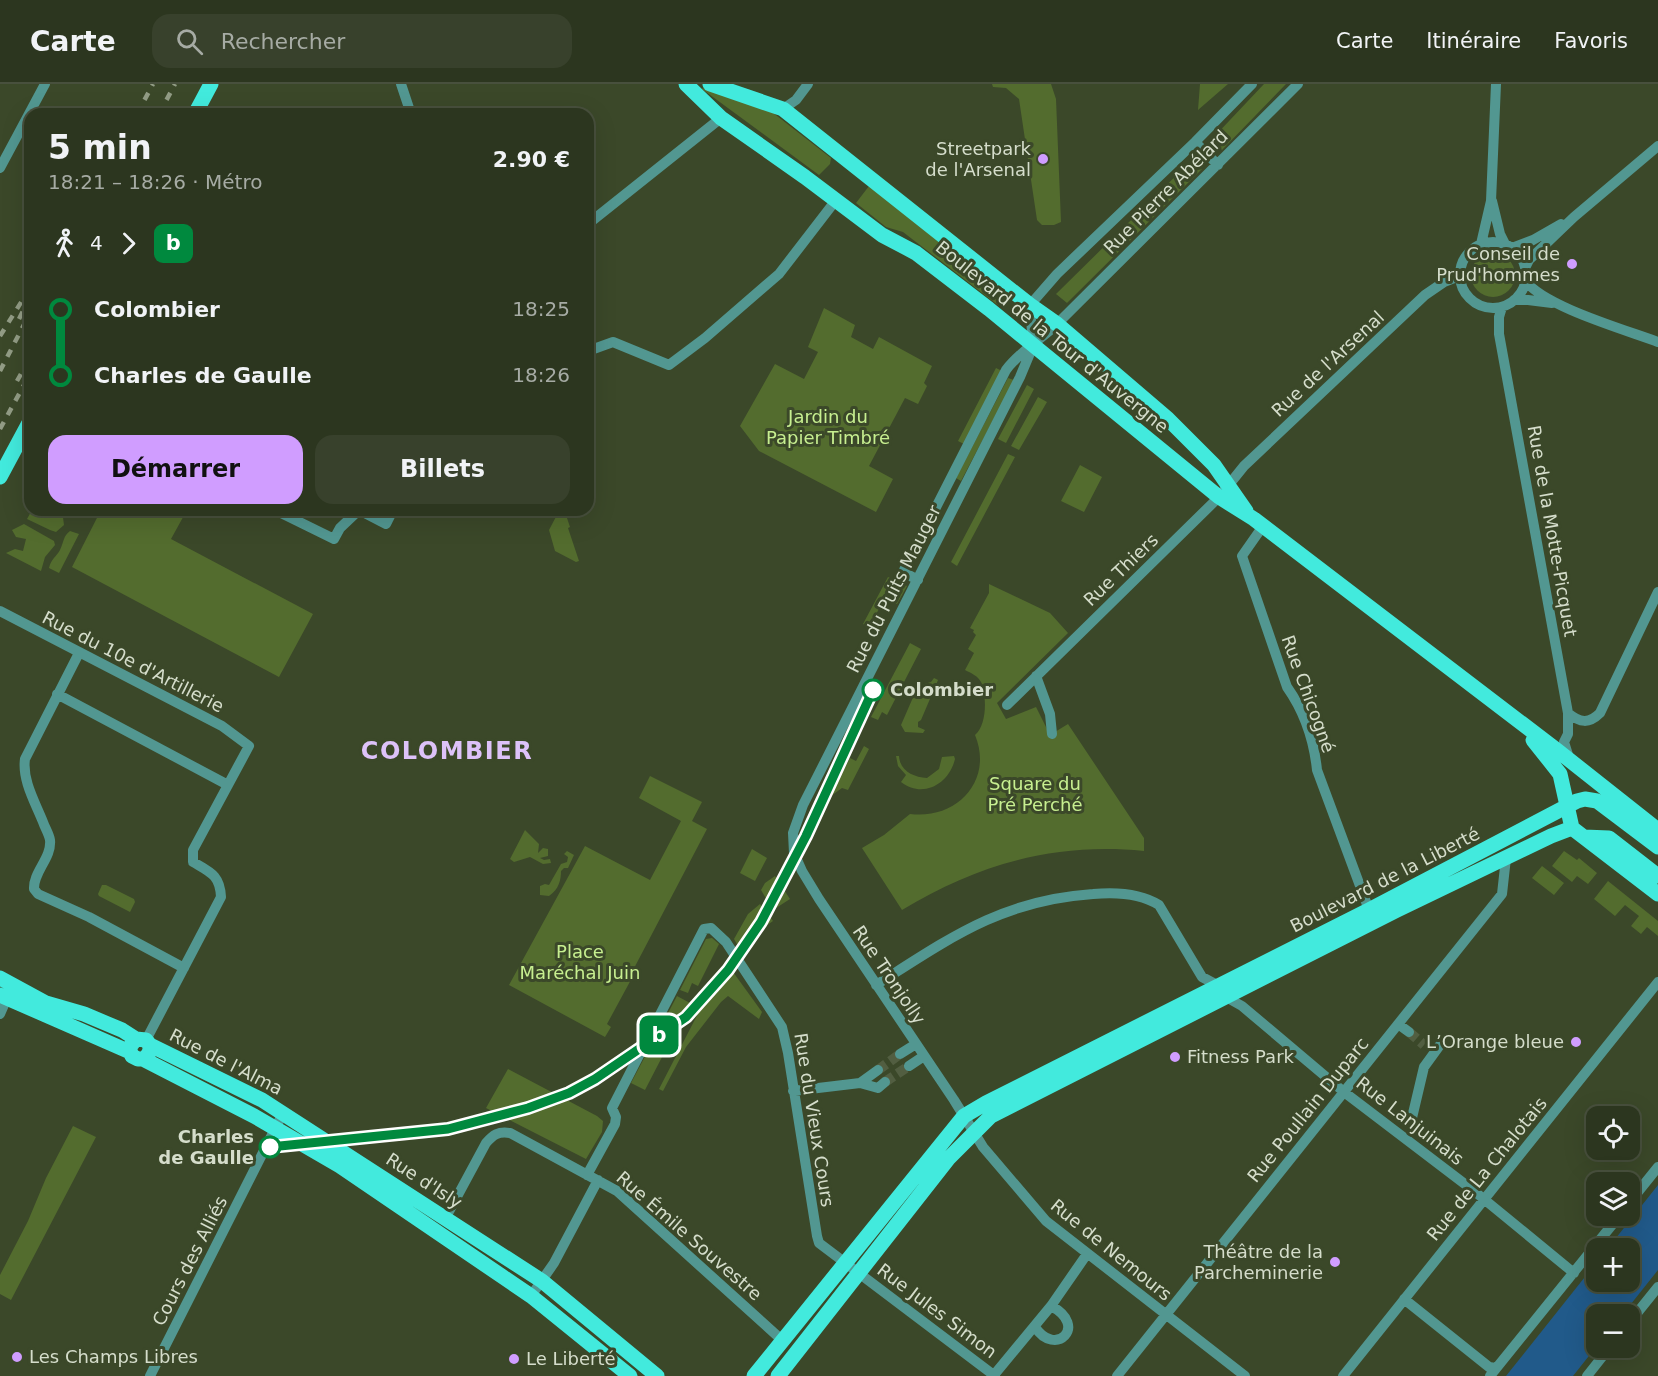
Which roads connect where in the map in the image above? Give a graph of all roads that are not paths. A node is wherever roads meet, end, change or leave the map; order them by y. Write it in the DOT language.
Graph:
graph roads {
  1 [pos="45,84"];
  2 [pos="211,84"];
  3 [pos="401,84"];
  4 [pos="686,84"];
  5 [pos="710,84"];
  6 [pos="808,84"];
  7 [pos="1252,84"];
  8 [pos="1298,84"];
  9 [pos="1496,84"];
  10 [pos="32,108"];
  11 [pos="198,108"];
  12 [pos="409,108"];
  13 [pos="783,109"];
  14 [pos="721,118"];
  15 [pos="24,122"];
  16 [pos="1195,142"];
  17 [pos="1658,146"];
  18 [pos="1,163"];
  19 [pos="1218,165"];
  20 [pos="836,200"];
  21 [pos="1491,201"];
  22 [pos="1574,217"];
  23 [pos="594,219"];
  24 [pos="1480,244"];
  25 [pos="1509,246"];
  26 [pos="1525,274"];
  27 [pos="1459,276"];
  28 [pos="1514,300"];
  29 [pos="1558,304"];
  30 [pos="1030,305"];
  31 [pos="1502,307"];
  32 [pos="1057,324"];
  33 [pos="1658,342"];
  34 [pos="1033,346"];
  35 [pos="594,349"];
  36 [pos="24,432"];
  37 [pos="0,477"];
  38 [pos="1224,492"];
  39 [pos="287,516"];
  40 [pos="353,516"];
  41 [pos="371,516"];
  42 [pos="390,516"];
  43 [pos="1263,526"];
  44 [pos="918,580"];
  45 [pos="1658,592"];
  46 [pos="0,611"];
  47 [pos="79,653"];
  48 [pos="1036,676"];
  49 [pos="57,694"];
  50 [pos="1007,705"];
  51 [pos="1568,713"];
  52 [pos="1515,719"];
  53 [pos="1052,734"];
  54 [pos="1570,761"];
  55 [pos="228,785"];
  56 [pos="1567,807"];
  57 [pos="1658,830"];
  58 [pos="1578,833"];
  59 [pos="1658,847"];
  60 [pos="794,849"];
  61 [pos="1506,858"];
  62 [pos="1658,876"];
  63 [pos="1658,894"];
  64 [pos="1369,910"];
  65 [pos="184,968"];
  66 [pos="0,978"];
  67 [pos="1658,982"];
  68 [pos="876,985"];
  69 [pos="1223,991"];
  70 [pos="4,997"];
  71 [pos="0,1014"];
  72 [pos="1398,1024"];
  73 [pos="1409,1032"];
  74 [pos="916,1044"];
  75 [pos="1424,1045"];
  76 [pos="141,1047"];
  77 [pos="900,1054"];
  78 [pos="924,1056"];
  79 [pos="909,1066"];
  80 [pos="878,1070"];
  81 [pos="885,1082"];
  82 [pos="860,1083"];
  83 [pos="793,1091"];
  84 [pos="1344,1092"];
  85 [pos="284,1114"];
  86 [pos="964,1116"];
  87 [pos="1411,1122"];
  88 [pos="276,1128"];
  89 [pos="974,1132"];
  90 [pos="1658,1167"];
  91 [pos="593,1177"];
  92 [pos="1640,1189"];
  93 [pos="1484,1200"];
  94 [pos="445,1219"];
  95 [pos="1611,1226"];
  96 [pos="1087,1254"];
  97 [pos="846,1262"];
  98 [pos="859,1272"];
  99 [pos="1574,1273"];
  100 [pos="542,1281"];
  101 [pos="1658,1287"];
  102 [pos="531,1296"];
  103 [pos="1404,1299"];
  104 [pos="1051,1306"];
  105 [pos="1640,1309"];
  106 [pos="1166,1315"];
  107 [pos="1035,1327"];
  108 [pos="783,1341"];
  109 [pos="1601,1358"];
  110 [pos="1493,1372"];
  111 [pos="150,1376"];
  112 [pos="630,1376"];
  113 [pos="657,1376"];
  114 [pos="754,1376"];
  115 [pos="778,1376"];
  116 [pos="995,1376"];
  117 [pos="1117,1376"];
  118 [pos="1245,1376"];
  119 [pos="1342,1376"];
  120 [pos="1587,1376"];
  1 -- 10 [label="street"];
  2 -- 11 [label="main road"];
  3 -- 12 [label="street"];
  4 -- 14 [label="main road, Boulevard de la Tour d'Auvergne"];
  5 -- 13 [label="main road, Boulevard de la Tour d'Auvergne"];
  6 -- 13 [label="street"];
  7 -- 16 [label="street, Rue Pierre Abélard"];
  8 -- 19 [label="street, Rue Pierre Abélard"];
  9 -- 21 [label="street"];
  13 -- 30 [label="main road, Boulevard de la Tour d'Auvergne"];
  14 -- 20 [label="main road, Boulevard de la Tour d'Auvergne"];
  14 -- 23 [label="street"];
  15 -- 18 [label="street"];
  16 -- 19 [label="street"];
  16 -- 30 [label="street, Rue Pierre Abélard"];
  17 -- 22 [label="street"];
  19 -- 32 [label="street, Rue Pierre Abélard"];
  20 -- 34 [label="main road, Boulevard de la Tour d'Auvergne"];
  20 -- 35 [label="street"];
  21 -- 24 [label="street"];
  21 -- 25 [label="street"];
  22 -- 25 [label="street"];
  22 -- 26 [label="street"];
  24 -- 25 [label="street"];
  24 -- 27 [label="street"];
  25 -- 26 [label="street"];
  26 -- 28 [label="street"];
  26 -- 29 [label="street"];
  27 -- 31 [label="street"];
  27 -- 38 [label="street, Rue de l'Arsenal"];
  28 -- 29 [label="street"];
  28 -- 31 [label="street"];
  29 -- 33 [label="street"];
  30 -- 32 [label="main road, Boulevard de la Tour d'Auvergne"];
  30 -- 34 [label="street, Rue du Puits Mauger"];
  31 -- 51 [label="street, Rue de la Motte-Picquet"];
  32 -- 34 [label="street, Rue du Puits Mauger"];
  32 -- 38 [label="main road, Boulevard de la Tour d'Auvergne"];
  34 -- 38 [label="main road, Boulevard de la Tour d'Auvergne"];
  34 -- 44 [label="street, Rue du Puits Mauger"];
  34 -- 44 [label="street, Rue du Puits Mauger"];
  36 -- 37 [label="main road"];
  38 -- 43 [label="main road, Boulevard de la Tour d'Auvergne"];
  38 -- 48 [label="street, Rue Thiers"];
  39 -- 40 [label="street"];
  41 -- 42 [label="street"];
  43 -- 52 [label="main road, Boulevard de la Tour d'Auvergne"];
  43 -- 64 [label="street, Rue Chicogné"];
  44 -- 60 [label="street, Rue du Puits Mauger"];
  45 -- 51 [label="street"];
  46 -- 47 [label="street, Rue du 10e d'Artillerie"];
  47 -- 49 [label="street"];
  47 -- 55 [label="street, Rue du 10e d'Artillerie"];
  48 -- 50 [label="street, Rue Thiers"];
  48 -- 53 [label="street"];
  49 -- 55 [label="street"];
  49 -- 65 [label="street"];
  51 -- 54 [label="street, Rue de la Motte-Picquet"];
  52 -- 54 [label="main road, Boulevard de la Tour d'Auvergne"];
  52 -- 56 [label="main road, Boulevard de la Tour d'Auvergne"];
  54 -- 57 [label="main road, Boulevard de la Tour d'Auvergne"];
  55 -- 65 [label="street"];
  56 -- 58 [label="main road, Boulevard de la Tour d'Auvergne"];
  56 -- 59 [label="main road, Boulevard de la Liberté"];
  56 -- 64 [label="main road, Boulevard de la Liberté"];
  58 -- 61 [label="main road, Boulevard de la Liberté"];
  58 -- 62 [label="main road"];
  58 -- 63 [label="main road"];
  60 -- 68 [label="street, Rue Tronjolly"];
  61 -- 69 [label="main road, Boulevard de la Liberté"];
  61 -- 72 [label="street, Rue Poullain Duparc"];
  64 -- 69 [label="main road, Boulevard de la Liberté"];
  65 -- 76 [label="street"];
  66 -- 76 [label="main road, Rue de l'Alma"];
  67 -- 93 [label="street, Rue de La Chalotais"];
  68 -- 69 [label="street, Rue Lanjuinais"];
  68 -- 74 [label="street, Rue Tronjolly"];
  69 -- 84 [label="street, Rue Lanjuinais"];
  69 -- 86 [label="main road, Boulevard de la Liberté"];
  69 -- 89 [label="main road, Boulevard de la Liberté"];
  70 -- 71 [label="street"];
  70 -- 76 [label="main road, Rue de l'Alma"];
  72 -- 73 [label="street"];
  72 -- 84 [label="street, Rue Poullain Duparc"];
  74 -- 77 [label="street"];
  74 -- 78 [label="street, Rue Tronjolly"];
  75 -- 87 [label="street"];
  76 -- 85 [label="main road, Rue de l'Alma"];
  76 -- 88 [label="main road, Rue de l'Alma"];
  78 -- 79 [label="street"];
  78 -- 86 [label="street, Rue Tronjolly"];
  80 -- 82 [label="street"];
  81 -- 82 [label="street"];
  82 -- 83 [label="street"];
  83 -- 91 [label="street, Rue du Vieux Cours"];
  83 -- 97 [label="street, Rue du Vieux Cours"];
  84 -- 93 [label="street, Rue Lanjuinais"];
  84 -- 106 [label="street, Rue Poullain Duparc"];
  85 -- 88 [label="street, Cours des Alliés"];
  85 -- 94 [label="main road, Rue d'Isly"];
  86 -- 89 [label="street"];
  86 -- 97 [label="main road, Boulevard de la Liberté"];
  88 -- 102 [label="main road, Rue d'Isly"];
  88 -- 111 [label="street, Cours des Alliés"];
  89 -- 96 [label="street, Rue de Nemours"];
  89 -- 98 [label="main road, Boulevard de la Liberté"];
  90 -- 92 [label="street"];
  91 -- 94 [label="street, Rue Émile Souvestre"];
  91 -- 100 [label="street"];
  91 -- 108 [label="street, Rue Émile Souvestre"];
  93 -- 99 [label="street, Rue Lanjuinais"];
  93 -- 103 [label="street, Rue de La Chalotais"];
  94 -- 100 [label="main road, Rue d'Isly"];
  95 -- 99 [label="street"];
  96 -- 104 [label="street"];
  96 -- 106 [label="street, Rue de Nemours"];
  97 -- 98 [label="street"];
  97 -- 108 [label="main road, Boulevard de la Liberté"];
  98 -- 115 [label="main road, Boulevard de la Liberté"];
  98 -- 116 [label="street, Rue Jules Simon"];
  99 -- 110 [label="street"];
  100 -- 102 [label="street"];
  100 -- 113 [label="main road, Rue d'Isly"];
  101 -- 105 [label="street"];
  102 -- 112 [label="main road, Rue d'Isly"];
  103 -- 110 [label="street"];
  103 -- 119 [label="street, Rue de La Chalotais"];
  104 -- 107 [label="street"];
  104 -- 107 [label="street"];
  106 -- 117 [label="street, Rue Poullain Duparc"];
  106 -- 118 [label="street, Rue de Nemours"];
  107 -- 116 [label="street"];
  108 -- 114 [label="main road, Boulevard de la Liberté"];
  109 -- 120 [label="street"];
}
